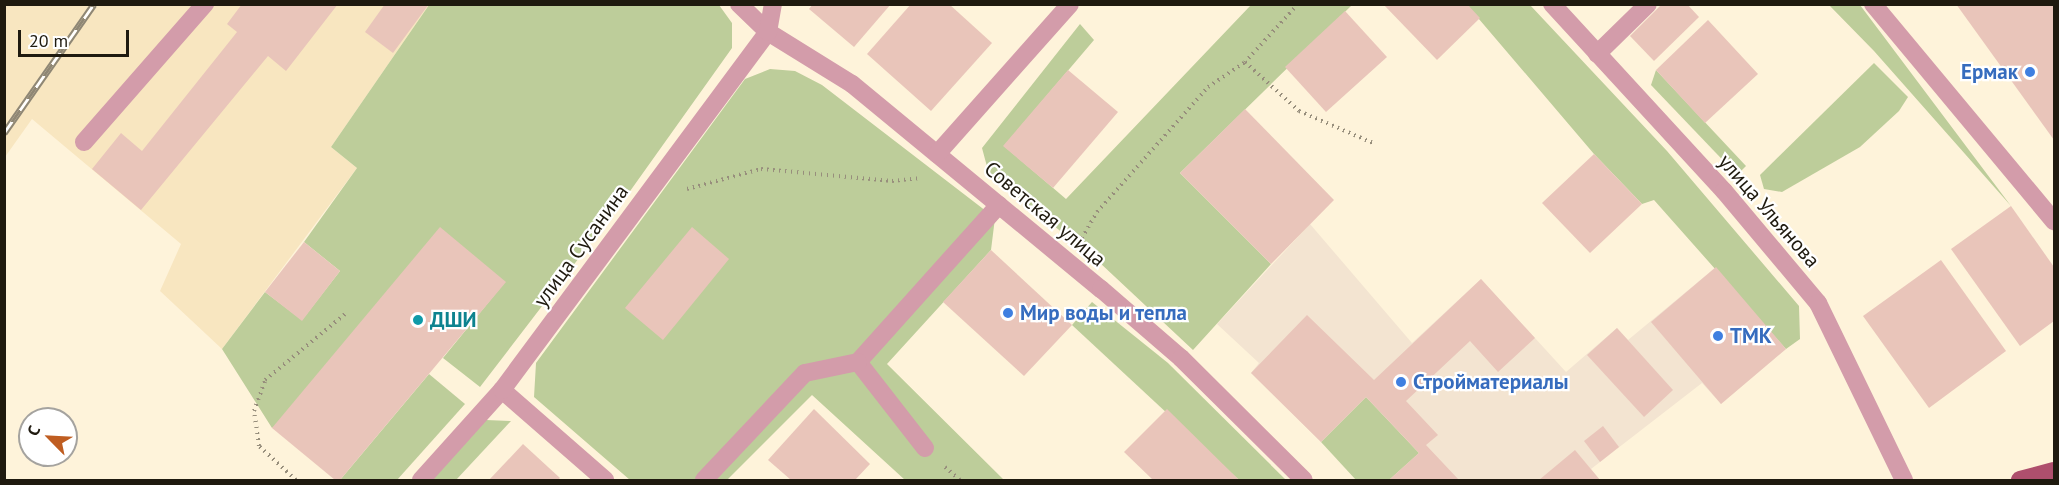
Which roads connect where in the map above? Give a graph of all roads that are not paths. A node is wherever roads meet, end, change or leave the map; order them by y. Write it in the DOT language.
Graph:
graph roads {
  1 [pos="205,4"];
  2 [pos="739,4"];
  3 [pos="773,4"];
  4 [pos="1070,4"];
  5 [pos="1552,4"];
  6 [pos="1647,4"];
  7 [pos="1873,4"];
  8 [pos="768,32"];
  9 [pos="1597,54"];
  10 [pos="84,142"];
  11 [pos="937,154"];
  12 [pos="999,205"];
  13 [pos="2055,221"];
  14 [pos="858,362"];
  15 [pos="502,390"];
  16 [pos="925,448"];
  17 [pos="2055,471"];
  18 [pos="421,480"];
  19 [pos="605,480"];
  20 [pos="704,480"];
  21 [pos="1304,480"];
  22 [pos="1904,480"];
  23 [pos="2020,480"];
  1 -- 10 [label="street"];
  2 -- 8 [label="street, Советская улица"];
  3 -- 8 [label="street"];
  4 -- 11 [label="street"];
  5 -- 9 [label="street, улица Ульянова"];
  6 -- 9 [label="street"];
  7 -- 13 [label="street"];
  8 -- 11 [label="street, Советская улица"];
  8 -- 15 [label="street, улица Сусанина"];
  9 -- 22 [label="street, улица Ульянова"];
  11 -- 12 [label="street, Советская улица"];
  12 -- 14 [label="street"];
  12 -- 21 [label="street, Советская улица"];
  14 -- 16 [label="street"];
  14 -- 20 [label="street"];
  15 -- 18 [label="street, улица Сусанина"];
  15 -- 19 [label="street"];
  17 -- 23 [label="main road"];
}
